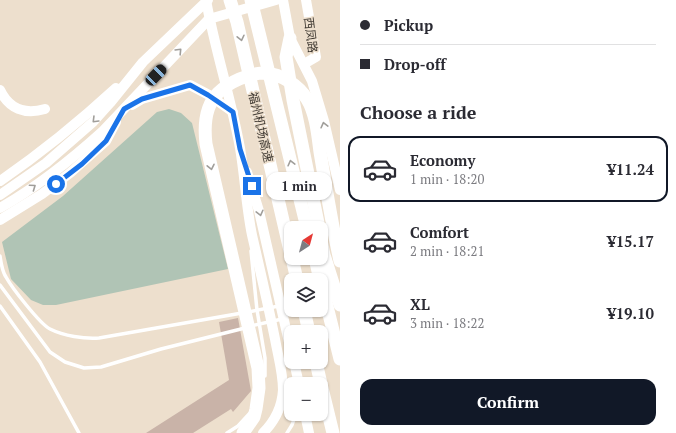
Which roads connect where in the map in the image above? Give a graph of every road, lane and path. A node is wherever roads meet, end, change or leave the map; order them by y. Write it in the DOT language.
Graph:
graph roads {
  1 [pos="207,0"];
  2 [pos="230,0"];
  3 [pos="251,0"];
  4 [pos="276,0"];
  5 [pos="283,0"];
  6 [pos="306,0"];
  7 [pos="209,19"];
  8 [pos="290,38"];
  9 [pos="143,62"];
  10 [pos="304,64"];
  11 [pos="0,90"];
  12 [pos="45,109"];
  13 [pos="124,109"];
  14 [pos="233,112"];
  15 [pos="240,149"];
  16 [pos="0,181"];
  17 [pos="340,190"];
  18 [pos="0,195"];
  19 [pos="0,208"];
  20 [pos="247,212"];
  21 [pos="0,220"];
  22 [pos="306,221"];
  23 [pos="318,221"];
  24 [pos="284,225"];
  25 [pos="0,256"];
  26 [pos="340,261"];
  27 [pos="327,265"];
  28 [pos="0,285"];
  29 [pos="340,304"];
  30 [pos="0,306"];
  31 [pos="280,306"];
  32 [pos="257,310"];
  33 [pos="328,310"];
  34 [pos="283,318"];
  35 [pos="259,324"];
  36 [pos="285,325"];
  37 [pos="340,359"];
  38 [pos="264,378"];
  39 [pos="264,384"];
  40 [pos="328,413"];
  41 [pos="293,421"];
  42 [pos="306,421"];
  43 [pos="308,432"];
  44 [pos="79,433"];
  45 [pos="227,433"];
  46 [pos="243,433"];
  47 [pos="263,433"];
  48 [pos="287,433"];
  49 [pos="333,433"];
  1 -- 7 [label="main road"];
  1 -- 9 [label="main road"];
  2 -- 24 [label="highway, 福州机场高速, one-way"];
  22 -- 3 [label="highway, 福州机场高速, one-way"];
  4 -- 7 [label="main road"];
  5 -- 8 [label="main road"];
  6 -- 10 [label="main road, 西凤路"];
  13 -- 7 [label="main road, one-way"];
  7 -- 14 [label="main road"];
  8 -- 10 [label="main road"];
  8 -- 23 [label="highway"];
  9 -- 16 [label="main road"];
  9 -- 18 [label="main road, one-way"];
  17 -- 10 [label="main road, one-way"];
  11 -- 12 [label="main road"];
  13 -- 14 [label="main road"];
  19 -- 13 [label="main road, one-way"];
  13 -- 21 [label="main road"];
  14 -- 15 [label="main road"];
  15 -- 20 [label="main road"];
  15 -- 31 [label="main road, one-way"];
  20 -- 32 [label="lane"];
  20 -- 47 [label="main road"];
  25 -- 32 [label="lane"];
  26 -- 46 [label="highway, one-way"];
  27 -- 29 [label="highway"];
  28 -- 35 [label="lane"];
  30 -- 44 [label="lane"];
  31 -- 32 [label="lane"];
  31 -- 34 [label="main road"];
  32 -- 35 [label="lane"];
  33 -- 37 [label="highway"];
  34 -- 35 [label="lane"];
  34 -- 36 [label="main road"];
  35 -- 38 [label="lane"];
  39 -- 45 [label="lane"];
  40 -- 49 [label="highway"];
  41 -- 48 [label="lane"];
  42 -- 43 [label="main road"];
}
